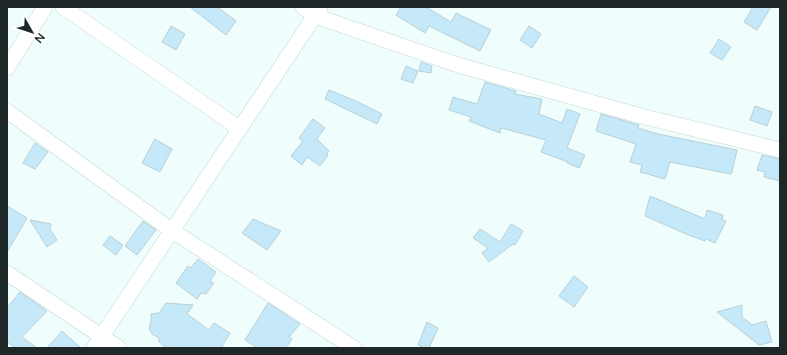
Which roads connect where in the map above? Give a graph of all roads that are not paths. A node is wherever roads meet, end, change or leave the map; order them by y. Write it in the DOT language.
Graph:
graph roads {
  1 [pos="44,7"];
  2 [pos="63,7"];
  3 [pos="302,7"];
  4 [pos="318,11"];
  5 [pos="7,68"];
  6 [pos="7,111"];
  7 [pos="239,128"];
  8 [pos="780,150"];
  9 [pos="172,230"];
  10 [pos="7,273"];
  11 [pos="97,342"];
  12 [pos="119,348"];
  13 [pos="354,348"];
  1 -- 5 [label="street"];
  2 -- 7 [label="street"];
  3 -- 4 [label="street"];
  4 -- 7 [label="street"];
  4 -- 8 [label="street"];
  6 -- 9 [label="street"];
  7 -- 9 [label="street"];
  9 -- 11 [label="street"];
  9 -- 13 [label="street"];
  10 -- 11 [label="street"];
  11 -- 12 [label="street"];
}
